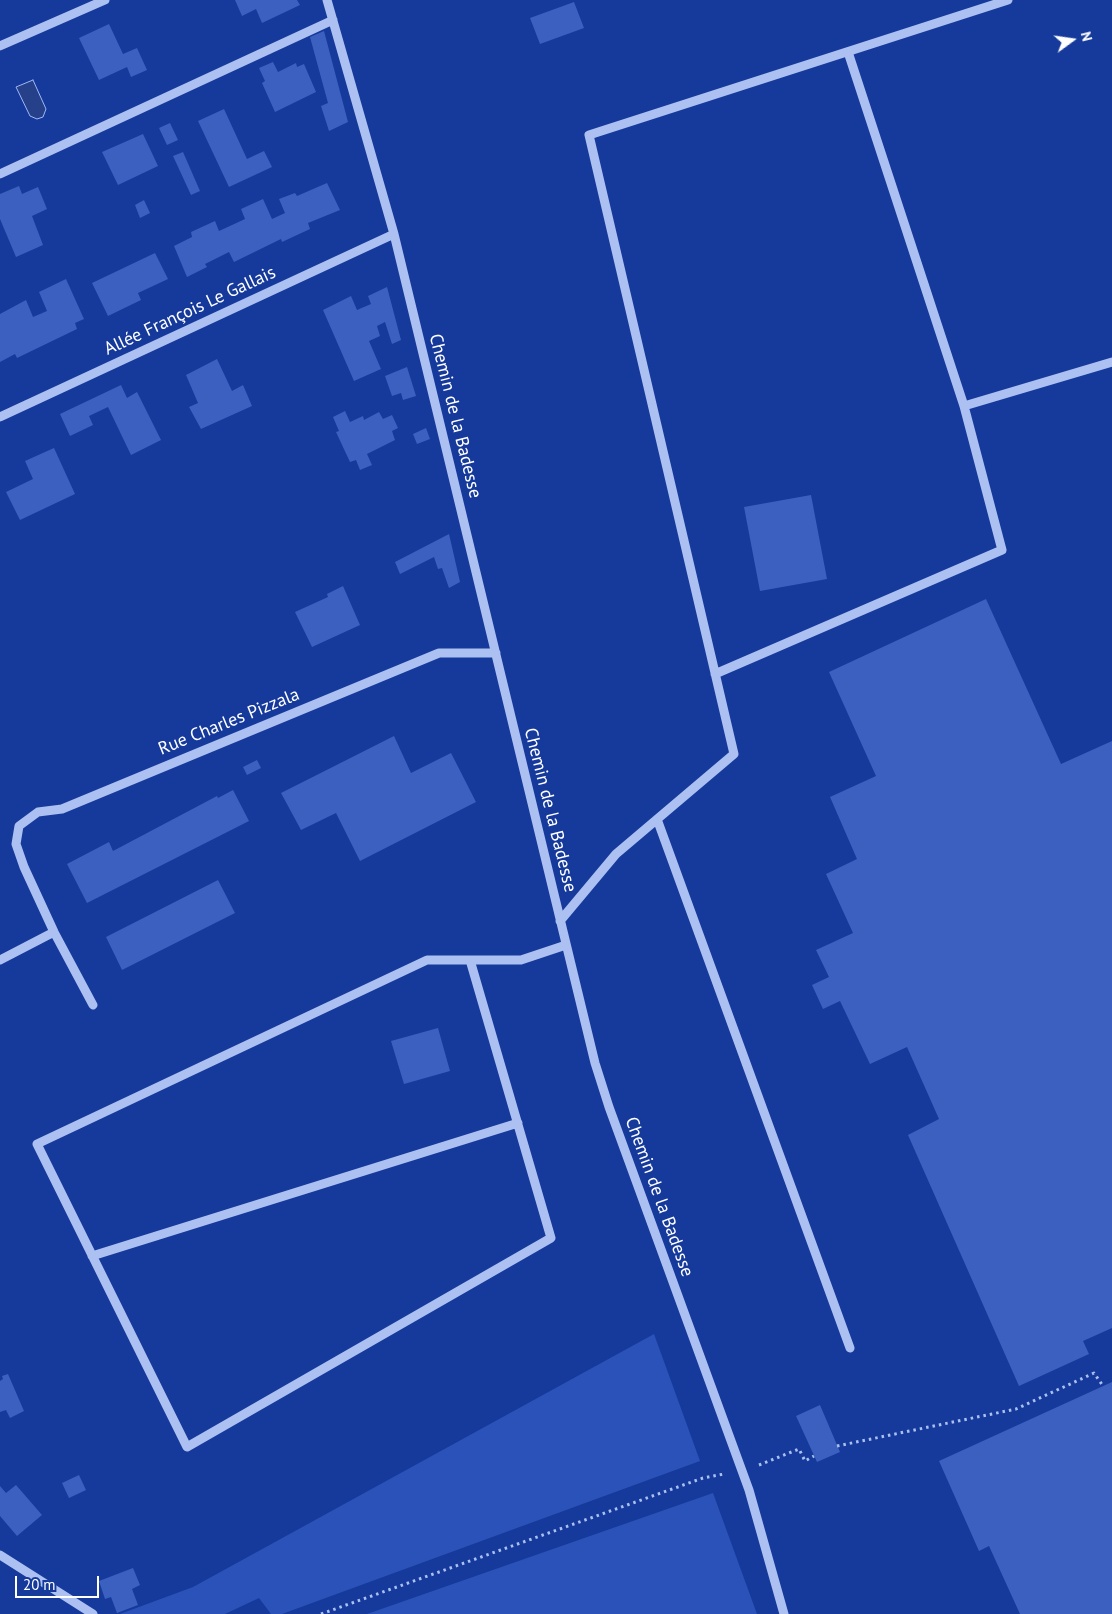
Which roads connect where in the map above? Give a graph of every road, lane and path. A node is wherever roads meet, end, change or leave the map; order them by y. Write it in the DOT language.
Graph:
graph roads {
  1 [pos="105,0"];
  2 [pos="327,0"];
  3 [pos="1008,0"];
  4 [pos="333,20"];
  5 [pos="0,46"];
  6 [pos="848,52"];
  7 [pos="0,174"];
  8 [pos="394,234"];
  9 [pos="1112,362"];
  10 [pos="964,406"];
  11 [pos="0,418"];
  12 [pos="496,654"];
  13 [pos="715,674"];
  14 [pos="657,819"];
  15 [pos="560,921"];
  16 [pos="54,932"];
  17 [pos="566,944"];
  18 [pos="0,960"];
  19 [pos="470,960"];
  20 [pos="93,1005"];
  21 [pos="518,1123"];
  22 [pos="92,1256"];
  23 [pos="850,1348"];
  24 [pos="1103,1386"];
  25 [pos="837,1446"];
  26 [pos="814,1456"];
  27 [pos="742,1472"];
  28 [pos="0,1555"];
  29 [pos="93,1614"];
  30 [pos="321,1614"];
  31 [pos="784,1614"];
  1 -- 5 [label="street"];
  2 -- 4 [label="street, Chemin de la Badesse"];
  3 -- 6 [label="street"];
  4 -- 7 [label="street"];
  4 -- 8 [label="street, Chemin de la Badesse"];
  6 -- 10 [label="street"];
  6 -- 13 [label="street"];
  8 -- 11 [label="street, Allée François Le Gallais"];
  8 -- 12 [label="street, Chemin de la Badesse"];
  9 -- 10 [label="street"];
  10 -- 13 [label="street"];
  12 -- 15 [label="street, Chemin de la Badesse"];
  12 -- 16 [label="street, Rue Charles Pizzala"];
  13 -- 14 [label="street"];
  14 -- 15 [label="street"];
  14 -- 23 [label="street"];
  15 -- 17 [label="street, Chemin de la Badesse"];
  16 -- 18 [label="street"];
  16 -- 20 [label="street, Rue Charles Pizzala"];
  17 -- 19 [label="street"];
  17 -- 27 [label="street, Chemin de la Badesse"];
  19 -- 21 [label="street"];
  19 -- 22 [label="street"];
  21 -- 22 [label="street"];
  21 -- 22 [label="street"];
  24 -- 25 [label="path"];
  26 -- 27 [label="path"];
  27 -- 30 [label="path"];
  27 -- 31 [label="street, Chemin de la Badesse"];
  28 -- 29 [label="street"];
}
